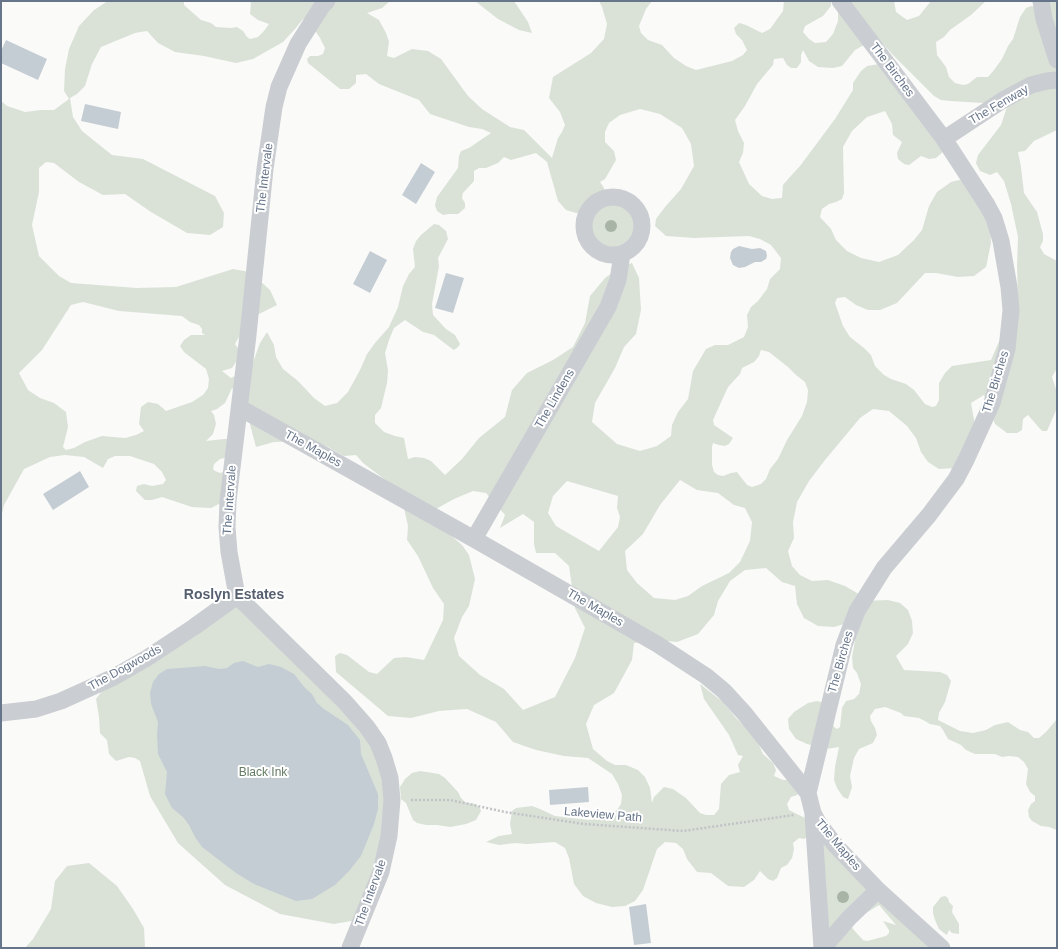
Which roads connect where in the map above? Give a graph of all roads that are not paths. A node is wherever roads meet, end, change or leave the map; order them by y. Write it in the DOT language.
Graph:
graph roads {
  1 [pos="327,1"];
  2 [pos="840,1"];
  3 [pos="1041,1"];
  4 [pos="1057,60"];
  5 [pos="1057,80"];
  6 [pos="944,139"];
  7 [pos="622,254"];
  8 [pos="240,408"];
  9 [pos="474,539"];
  10 [pos="238,596"];
  11 [pos="1,713"];
  12 [pos="808,793"];
  13 [pos="813,813"];
  14 [pos="878,890"];
  15 [pos="350,948"];
  16 [pos="822,948"];
  17 [pos="942,948"];
  1 -- 8 [label="street, The Intervale"];
  2 -- 6 [label="street, The Birches"];
  3 -- 4 [label="street"];
  5 -- 6 [label="street, The Fenway"];
  6 -- 12 [label="street, The Birches"];
  7 -- 9 [label="street, The Lindens"];
  8 -- 9 [label="street, The Maples"];
  8 -- 10 [label="street, The Intervale"];
  9 -- 12 [label="street, The Maples"];
  10 -- 11 [label="street, The Dogwoods"];
  10 -- 15 [label="street, The Intervale"];
  12 -- 13 [label="street, The Maples"];
  13 -- 14 [label="street, The Maples"];
  13 -- 16 [label="street"];
  14 -- 16 [label="street"];
  14 -- 17 [label="street, The Maples"];
}
